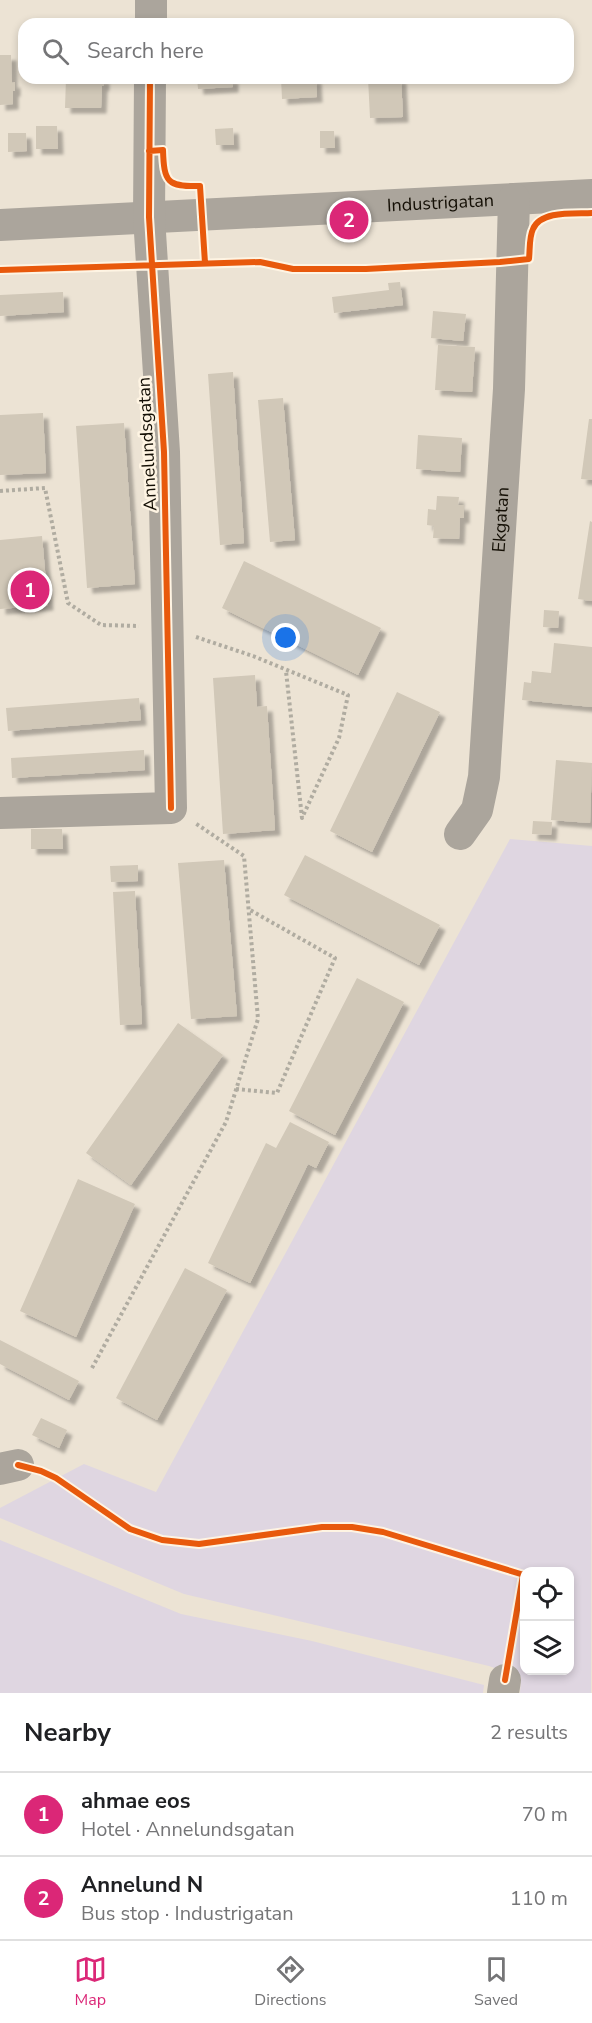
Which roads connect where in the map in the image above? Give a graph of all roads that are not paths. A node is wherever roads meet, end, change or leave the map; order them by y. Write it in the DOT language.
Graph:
graph roads {
  1 [pos="151,0"];
  2 [pos="151,18"];
  3 [pos="150,84"];
  4 [pos="592,195"];
  5 [pos="514,199"];
  6 [pos="149,217"];
  7 [pos="0,225"];
  8 [pos="0,813"];
  9 [pos="460,834"];
  1 -- 2 [label="street"];
  3 -- 6 [label="street, Annelundsgatan"];
  4 -- 5 [label="street, Industrigatan"];
  5 -- 6 [label="street, Industrigatan"];
  5 -- 9 [label="street, Ekgatan"];
  6 -- 7 [label="street, Industrigatan"];
  6 -- 8 [label="street, Annelundsgatan"];
}
